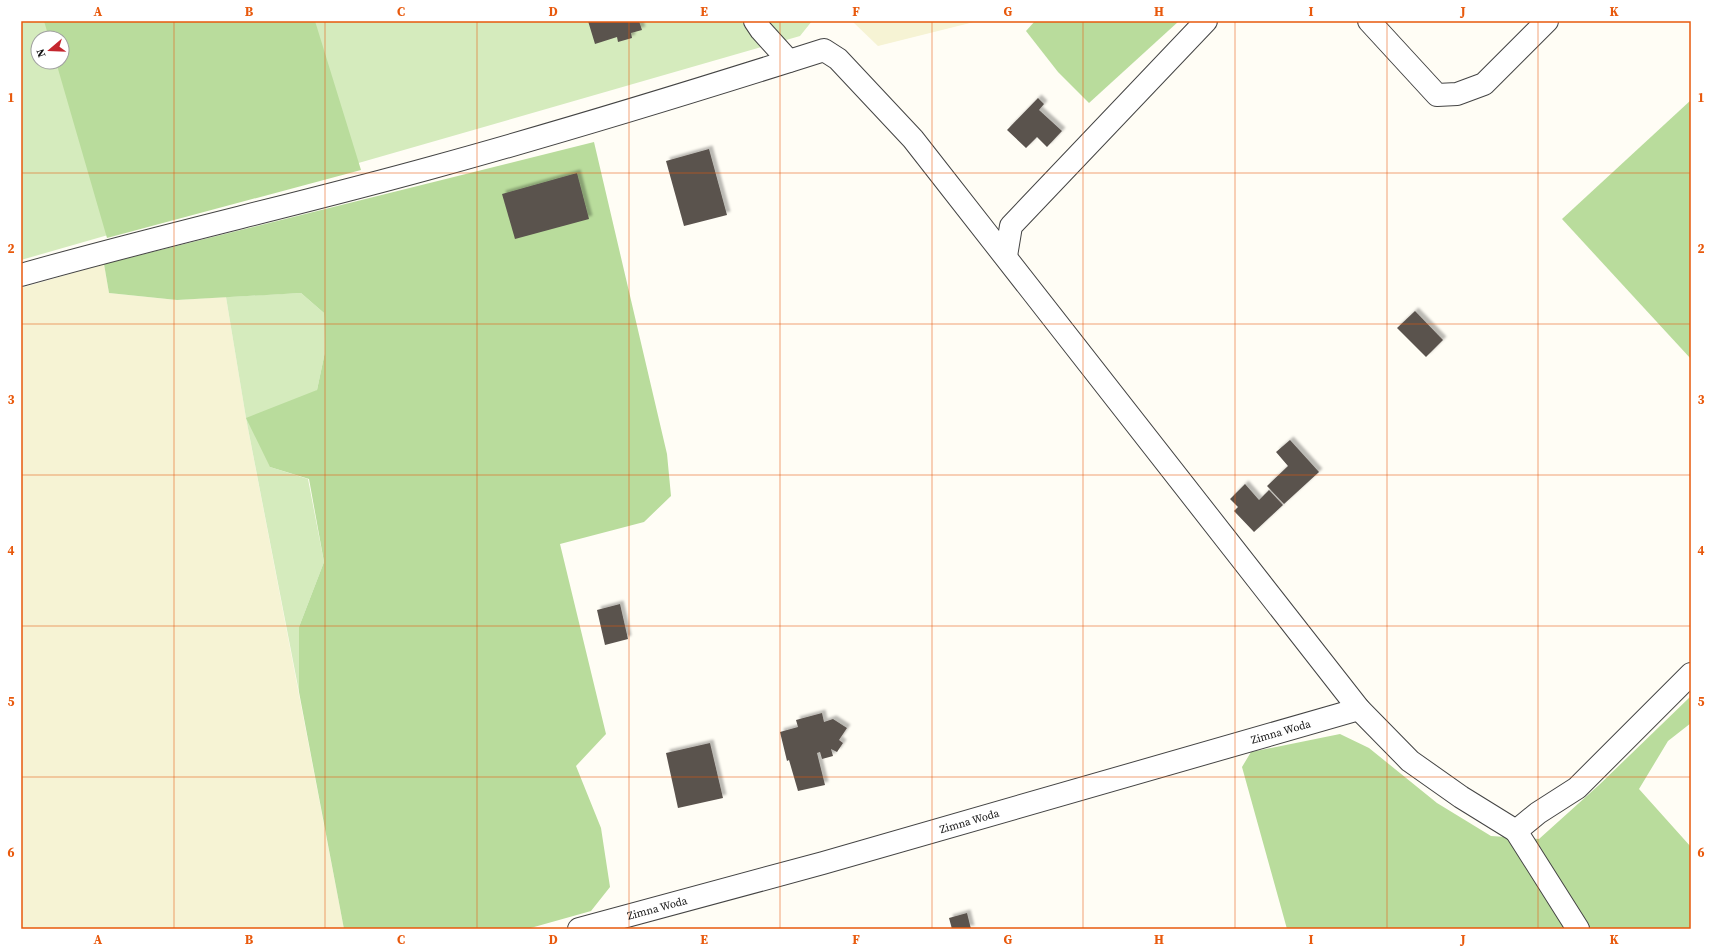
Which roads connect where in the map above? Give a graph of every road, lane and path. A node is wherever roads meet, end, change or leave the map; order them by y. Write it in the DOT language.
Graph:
graph roads {
  1 [pos="755,21"];
  2 [pos="1206,21"];
  3 [pos="1369,21"];
  4 [pos="1547,21"];
  5 [pos="789,61"];
  6 [pos="1006,256"];
  7 [pos="21,275"];
  8 [pos="1691,674"];
  9 [pos="1359,708"];
  10 [pos="1516,831"];
  11 [pos="579,929"];
  12 [pos="1578,929"];
  1 -- 5 [label="street"];
  2 -- 6 [label="street"];
  3 -- 4 [label="street"];
  5 -- 6 [label="street"];
  5 -- 7 [label="street"];
  6 -- 9 [label="street"];
  8 -- 10 [label="street"];
  9 -- 10 [label="street"];
  9 -- 11 [label="street, Zimna Woda"];
  10 -- 12 [label="street"];
}
